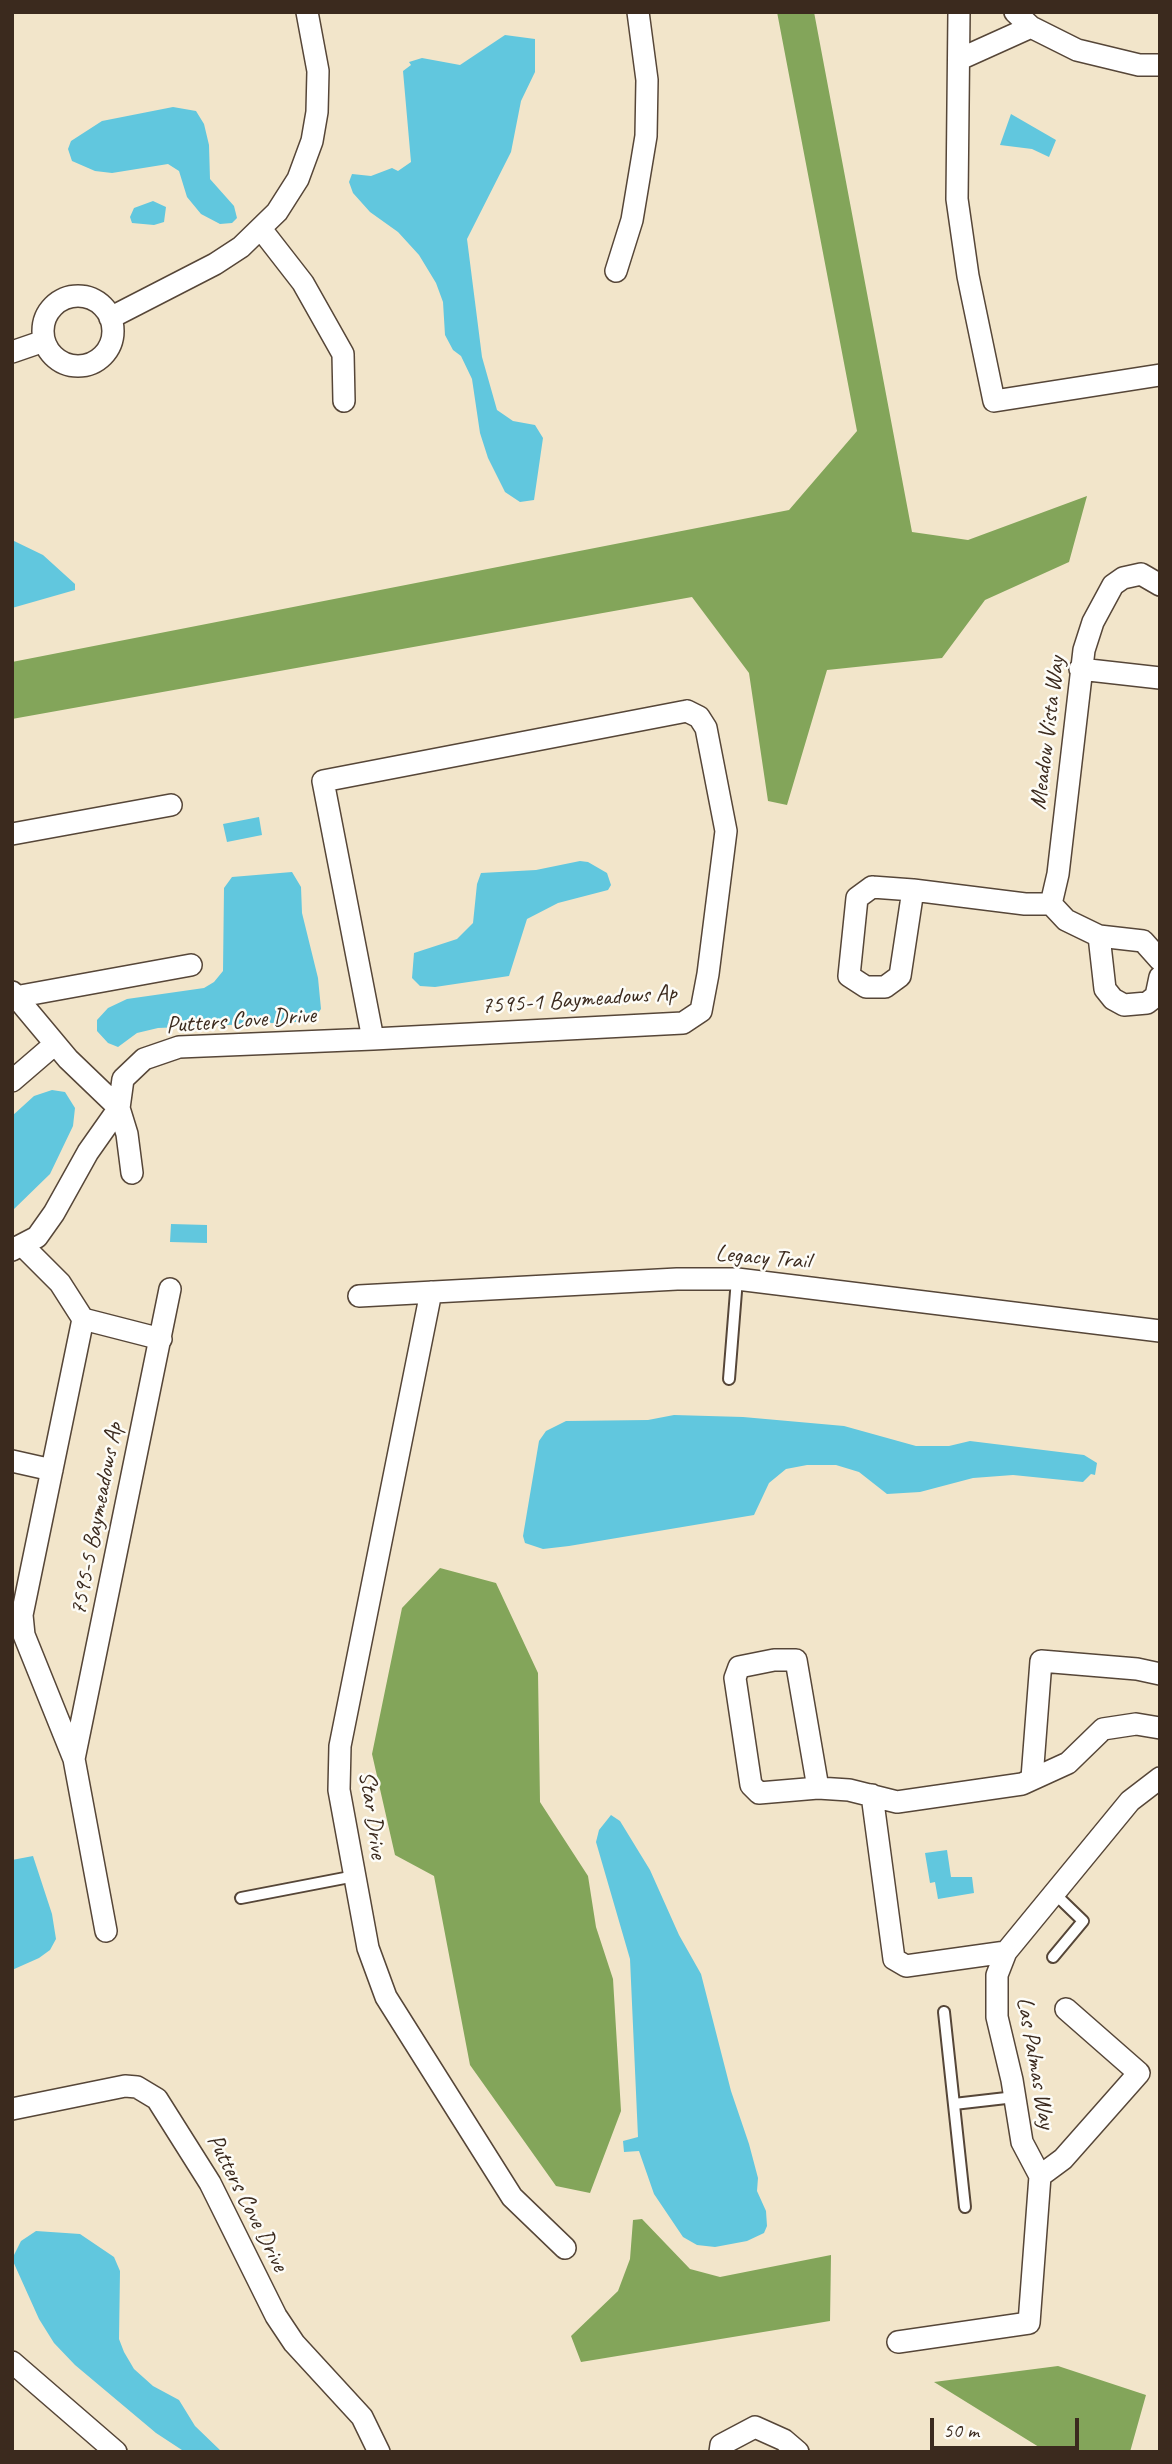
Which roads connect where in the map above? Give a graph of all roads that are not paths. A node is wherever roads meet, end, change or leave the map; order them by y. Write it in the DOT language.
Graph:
graph roads {
  1 [pos="307,12"];
  2 [pos="638,12"];
  3 [pos="959,12"];
  4 [pos="1015,12"];
  5 [pos="1031,27"];
  6 [pos="960,59"];
  7 [pos="1159,69"];
  8 [pos="261,229"];
  9 [pos="616,271"];
  10 [pos="110,318"];
  11 [pos="44,341"];
  12 [pos="12,352"];
  13 [pos="1160,375"];
  14 [pos="344,401"];
  15 [pos="1160,584"];
  16 [pos="1080,668"];
  17 [pos="1160,678"];
  18 [pos="171,805"];
  19 [pos="12,834"];
  20 [pos="913,890"];
  21 [pos="1051,904"];
  22 [pos="1099,936"];
  23 [pos="1160,960"];
  24 [pos="191,964"];
  25 [pos="1160,977"];
  26 [pos="13,995"];
  27 [pos="373,1039"];
  28 [pos="55,1045"];
  29 [pos="12,1081"];
  30 [pos="119,1108"];
  31 [pos="132,1173"];
  32 [pos="17,1247"];
  33 [pos="737,1279"];
  34 [pos="170,1289"];
  35 [pos="431,1292"];
  36 [pos="359,1296"];
  37 [pos="83,1319"];
  38 [pos="1160,1331"];
  39 [pos="161,1339"];
  40 [pos="729,1379"];
  41 [pos="12,1461"];
  42 [pos="52,1470"];
  43 [pos="1160,1674"];
  44 [pos="1160,1728"];
  45 [pos="74,1759"];
  46 [pos="1032,1778"];
  47 [pos="1160,1779"];
  48 [pos="818,1788"];
  49 [pos="872,1795"];
  50 [pos="355,1876"];
  51 [pos="1054,1893"];
  52 [pos="241,1898"];
  53 [pos="106,1931"];
  54 [pos="1006,1952"];
  55 [pos="1053,1958"];
  56 [pos="1066,2009"];
  57 [pos="943,2012"];
  58 [pos="1015,2097"];
  59 [pos="954,2104"];
  60 [pos="12,2109"];
  61 [pos="1040,2176"];
  62 [pos="965,2207"];
  63 [pos="565,2248"];
  64 [pos="898,2342"];
  65 [pos="12,2362"];
  66 [pos="116,2452"];
  67 [pos="379,2452"];
  68 [pos="720,2452"];
  69 [pos="798,2452"];
  1 -- 8 [label="street"];
  2 -- 9 [label="street"];
  3 -- 6 [label="street"];
  4 -- 5 [label="street"];
  5 -- 6 [label="street"];
  5 -- 7 [label="street"];
  6 -- 13 [label="street"];
  8 -- 10 [label="street"];
  8 -- 14 [label="street"];
  10 -- 11 [label="street"];
  10 -- 11 [label="street"];
  11 -- 12 [label="street"];
  15 -- 16 [label="street, Meadow Vista Way"];
  16 -- 17 [label="street"];
  16 -- 21 [label="street, Meadow Vista Way"];
  18 -- 19 [label="street"];
  20 -- 20 [label="street"];
  20 -- 21 [label="street"];
  21 -- 22 [label="street"];
  22 -- 23 [label="street"];
  22 -- 25 [label="street"];
  24 -- 26 [label="street"];
  26 -- 28 [label="street"];
  27 -- 27 [label="street, 7595-1 Baymeadows Ap"];
  27 -- 30 [label="street, Putters Cove Drive"];
  28 -- 29 [label="street"];
  28 -- 30 [label="street"];
  30 -- 31 [label="street"];
  30 -- 32 [label="street, Putters Cove Drive"];
  32 -- 37 [label="street"];
  33 -- 35 [label="street, Legacy Trail"];
  33 -- 38 [label="street, Legacy Trail"];
  33 -- 40 [label="lane"];
  34 -- 39 [label="street, 7595-5 Baymeadows Ap"];
  35 -- 36 [label="street, Legacy Trail"];
  35 -- 50 [label="street, Star Drive"];
  37 -- 39 [label="street"];
  37 -- 42 [label="street"];
  39 -- 45 [label="street, 7595-5 Baymeadows Ap"];
  41 -- 42 [label="street"];
  42 -- 45 [label="street"];
  43 -- 46 [label="street"];
  44 -- 46 [label="street"];
  45 -- 53 [label="street"];
  46 -- 49 [label="street"];
  47 -- 51 [label="street, Las Palmas Way"];
  48 -- 48 [label="street"];
  48 -- 49 [label="street"];
  49 -- 54 [label="street"];
  50 -- 52 [label="lane"];
  50 -- 63 [label="street, Star Drive"];
  51 -- 54 [label="street, Las Palmas Way"];
  51 -- 55 [label="lane"];
  54 -- 58 [label="street, Las Palmas Way"];
  56 -- 61 [label="street"];
  57 -- 59 [label="lane"];
  58 -- 59 [label="lane"];
  58 -- 61 [label="street, Las Palmas Way"];
  59 -- 62 [label="lane"];
  60 -- 67 [label="street, Putters Cove Drive"];
  61 -- 64 [label="street"];
  65 -- 66 [label="street"];
  68 -- 69 [label="street"];
}
